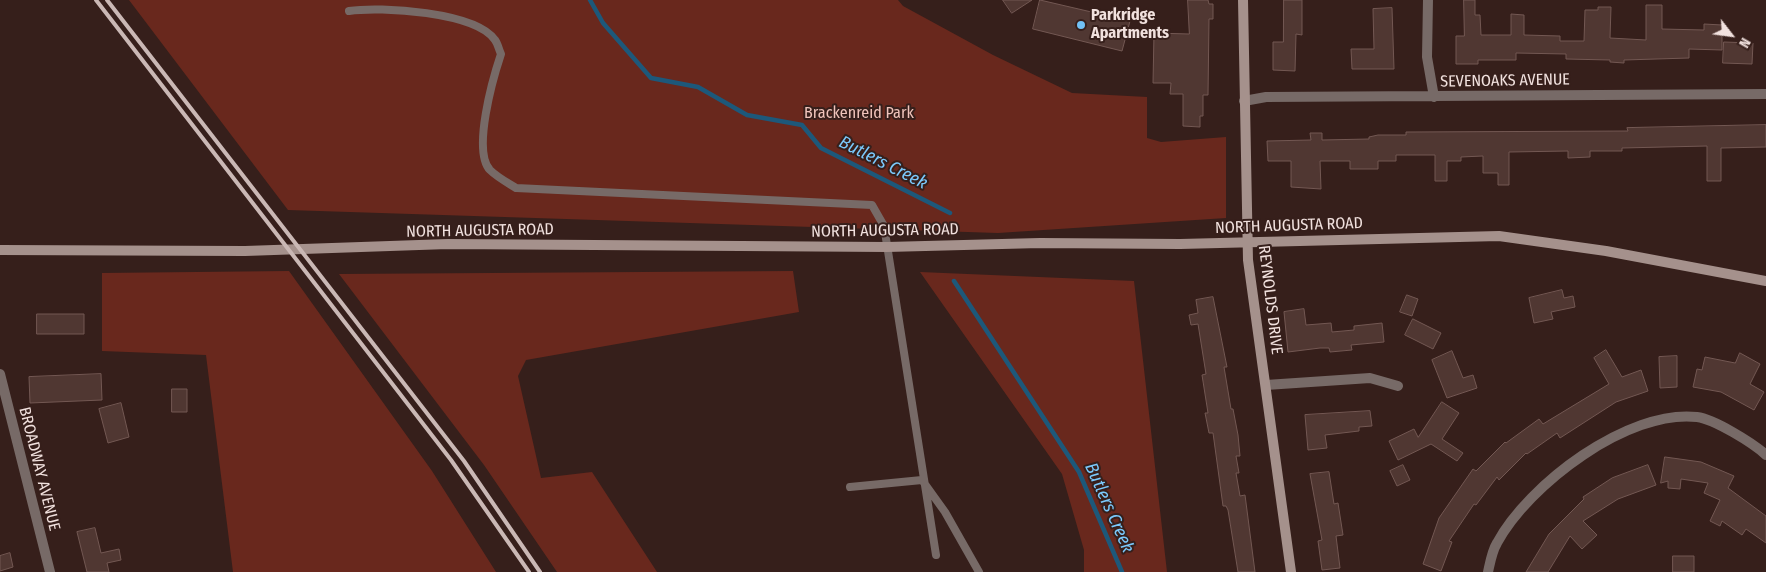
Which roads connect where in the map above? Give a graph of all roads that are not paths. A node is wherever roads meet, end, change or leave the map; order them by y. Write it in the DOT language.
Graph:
graph roads {
  1 [pos="1243,0"];
  2 [pos="1428,0"];
  3 [pos="349,11"];
  4 [pos="1766,94"];
  5 [pos="1434,97"];
  6 [pos="1244,101"];
  7 [pos="1247,241"];
  8 [pos="887,247"];
  9 [pos="0,250"];
  10 [pos="1766,281"];
  11 [pos="0,374"];
  12 [pos="1266,385"];
  13 [pos="1398,386"];
  14 [pos="1766,455"];
  15 [pos="922,480"];
  16 [pos="850,487"];
  17 [pos="936,555"];
  18 [pos="50,572"];
  19 [pos="979,572"];
  20 [pos="1291,572"];
  21 [pos="1488,572"];
  1 -- 6 [label="main road, REYNOLDS DRIVE"];
  2 -- 5 [label="street"];
  3 -- 8 [label="lane"];
  4 -- 5 [label="street, SEVENOAKS AVENUE"];
  5 -- 6 [label="street, SEVENOAKS AVENUE"];
  6 -- 7 [label="main road, REYNOLDS DRIVE"];
  7 -- 8 [label="main road, NORTH AUGUSTA ROAD"];
  7 -- 10 [label="main road, NORTH AUGUSTA ROAD"];
  7 -- 12 [label="main road, REYNOLDS DRIVE"];
  8 -- 9 [label="main road, NORTH AUGUSTA ROAD"];
  8 -- 15 [label="lane"];
  11 -- 18 [label="street, BROADWAY AVENUE"];
  12 -- 13 [label="street"];
  12 -- 20 [label="main road, REYNOLDS DRIVE"];
  14 -- 21 [label="street"];
  15 -- 16 [label="lane"];
  15 -- 17 [label="lane"];
  15 -- 19 [label="lane"];
}
